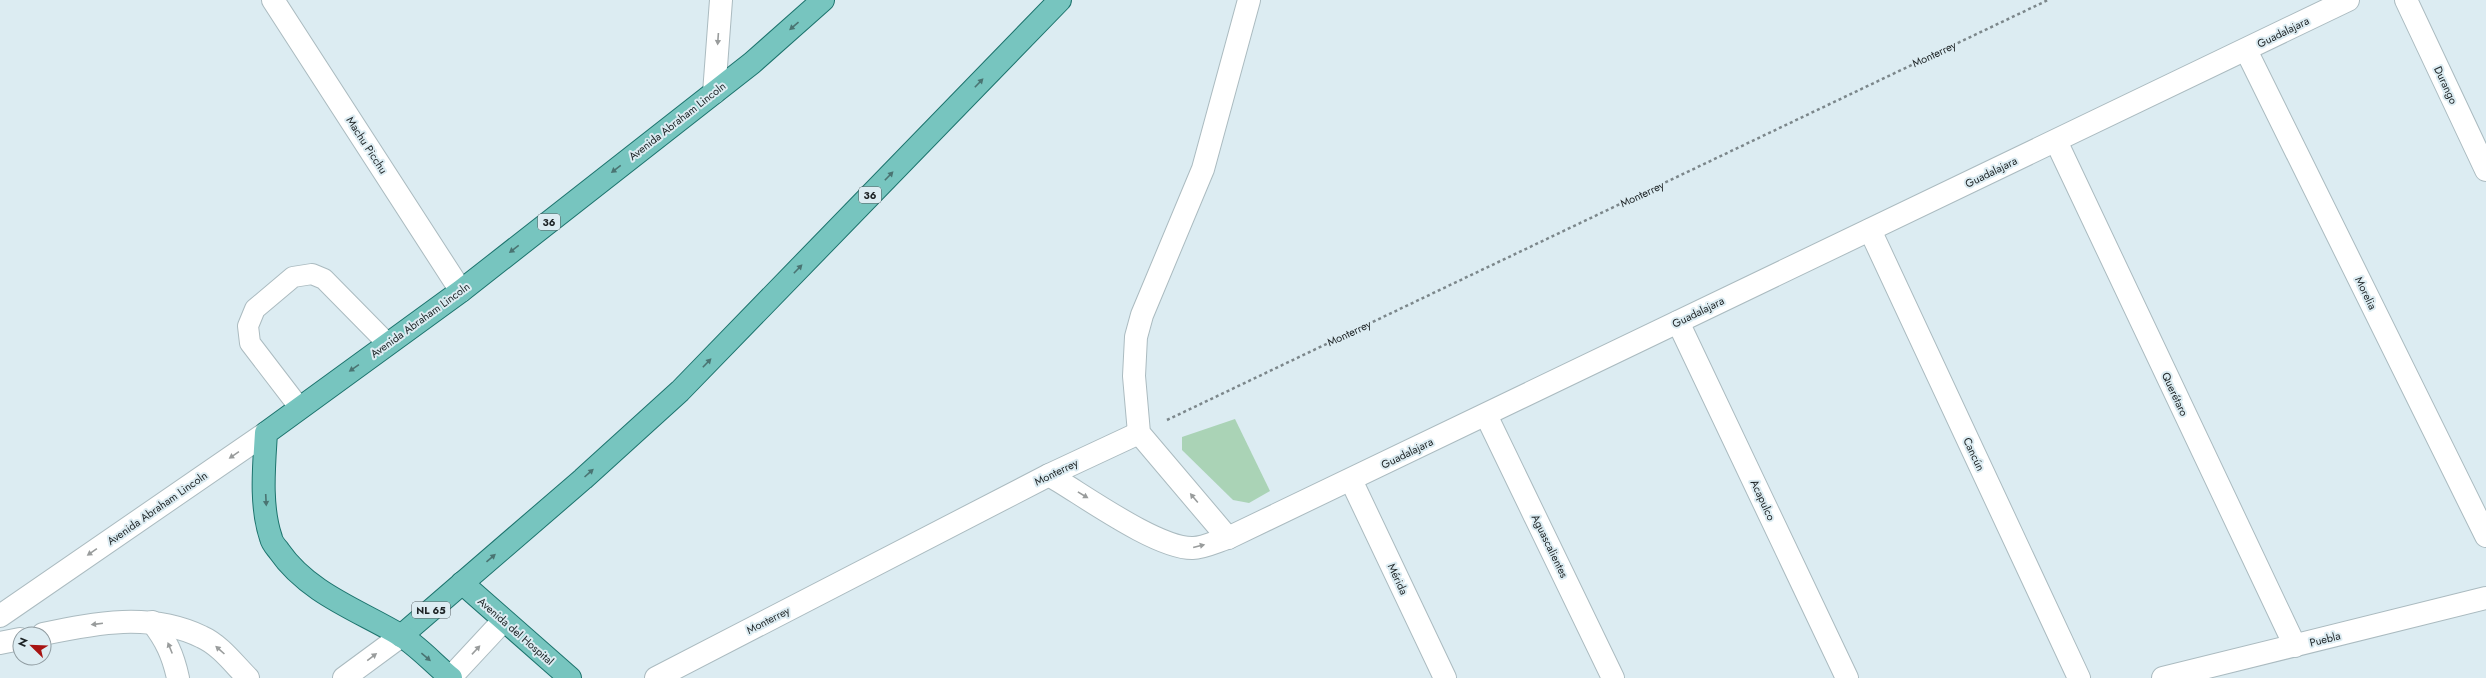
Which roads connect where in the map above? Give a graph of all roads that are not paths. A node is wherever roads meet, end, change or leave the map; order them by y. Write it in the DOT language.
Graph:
graph roads {
  1 [pos="273,0"];
  2 [pos="721,0"];
  3 [pos="823,0"];
  4 [pos="1060,0"];
  5 [pos="1249,0"];
  6 [pos="2348,0"];
  7 [pos="2406,0"];
  8 [pos="2246,50"];
  9 [pos="714,93"];
  10 [pos="2056,141"];
  11 [pos="2486,170"];
  12 [pos="1870,230"];
  13 [pos="461,291"];
  14 [pos="1678,322"];
  15 [pos="388,344"];
  16 [pos="299,407"];
  17 [pos="1486,415"];
  18 [pos="266,433"];
  19 [pos="1140,433"];
  20 [pos="1050,475"];
  21 [pos="1351,480"];
  22 [pos="2486,536"];
  23 [pos="1228,538"];
  24 [pos="462,583"];
  25 [pos="2486,598"];
  26 [pos="0,616"];
  27 [pos="503,621"];
  28 [pos="152,622"];
  29 [pos="52,633"];
  30 [pos="401,636"];
  31 [pos="12,641"];
  32 [pos="0,643"];
  33 [pos="2295,646"];
  34 [pos="178,678"];
  35 [pos="248,678"];
  36 [pos="344,678"];
  37 [pos="450,678"];
  38 [pos="570,678"];
  39 [pos="656,678"];
  40 [pos="1445,678"];
  41 [pos="1613,678"];
  42 [pos="1847,678"];
  43 [pos="2079,678"];
  44 [pos="2163,678"];
  1 -- 13 [label="street, Machu Picchu"];
  2 -- 9 [label="street, one-way"];
  3 -- 9 [label="main road, Avenida Abraham Lincoln / 36, one-way"];
  24 -- 4 [label="main road, 36, one-way"];
  5 -- 19 [label="street"];
  6 -- 8 [label="street, Guadalajara"];
  7 -- 11 [label="street, Durango"];
  8 -- 10 [label="street, Guadalajara"];
  8 -- 22 [label="street, Morelia"];
  9 -- 13 [label="main road, Avenida Abraham Lincoln / 36, one-way"];
  10 -- 12 [label="street, Guadalajara"];
  10 -- 33 [label="street, Querétaro"];
  12 -- 14 [label="street, Guadalajara"];
  12 -- 43 [label="street, Cancún"];
  13 -- 15 [label="main road, Avenida Abraham Lincoln / 36"];
  14 -- 17 [label="street, Guadalajara"];
  14 -- 42 [label="street, Acapulco"];
  15 -- 16 [label="main road, Avenida Abraham Lincoln / 36, one-way"];
  15 -- 16 [label="lane"];
  16 -- 18 [label="main road, Avenida Abraham Lincoln / 36"];
  17 -- 21 [label="street, Guadalajara"];
  17 -- 41 [label="street, Aguascalientes"];
  18 -- 26 [label="street, Avenida Abraham Lincoln, one-way"];
  18 -- 30 [label="main road, one-way"];
  19 -- 20 [label="street, Monterrey"];
  23 -- 19 [label="street, one-way"];
  20 -- 23 [label="street, Guadalajara, one-way"];
  20 -- 39 [label="street, Monterrey"];
  21 -- 23 [label="street, Guadalajara"];
  21 -- 40 [label="street, Mérida"];
  24 -- 27 [label="main road, Avenida del Hospital"];
  24 -- 30 [label="main road, NL 65"];
  25 -- 33 [label="street, Puebla"];
  37 -- 27 [label="street, one-way"];
  27 -- 38 [label="main road, Avenida del Hospital"];
  28 -- 29 [label="street, one-way"];
  34 -- 28 [label="street, one-way"];
  35 -- 28 [label="street, one-way"];
  36 -- 30 [label="street, NL 65, one-way"];
  30 -- 37 [label="main road, one-way"];
  31 -- 32 [label="street"];
  33 -- 44 [label="street, Puebla"];
}
